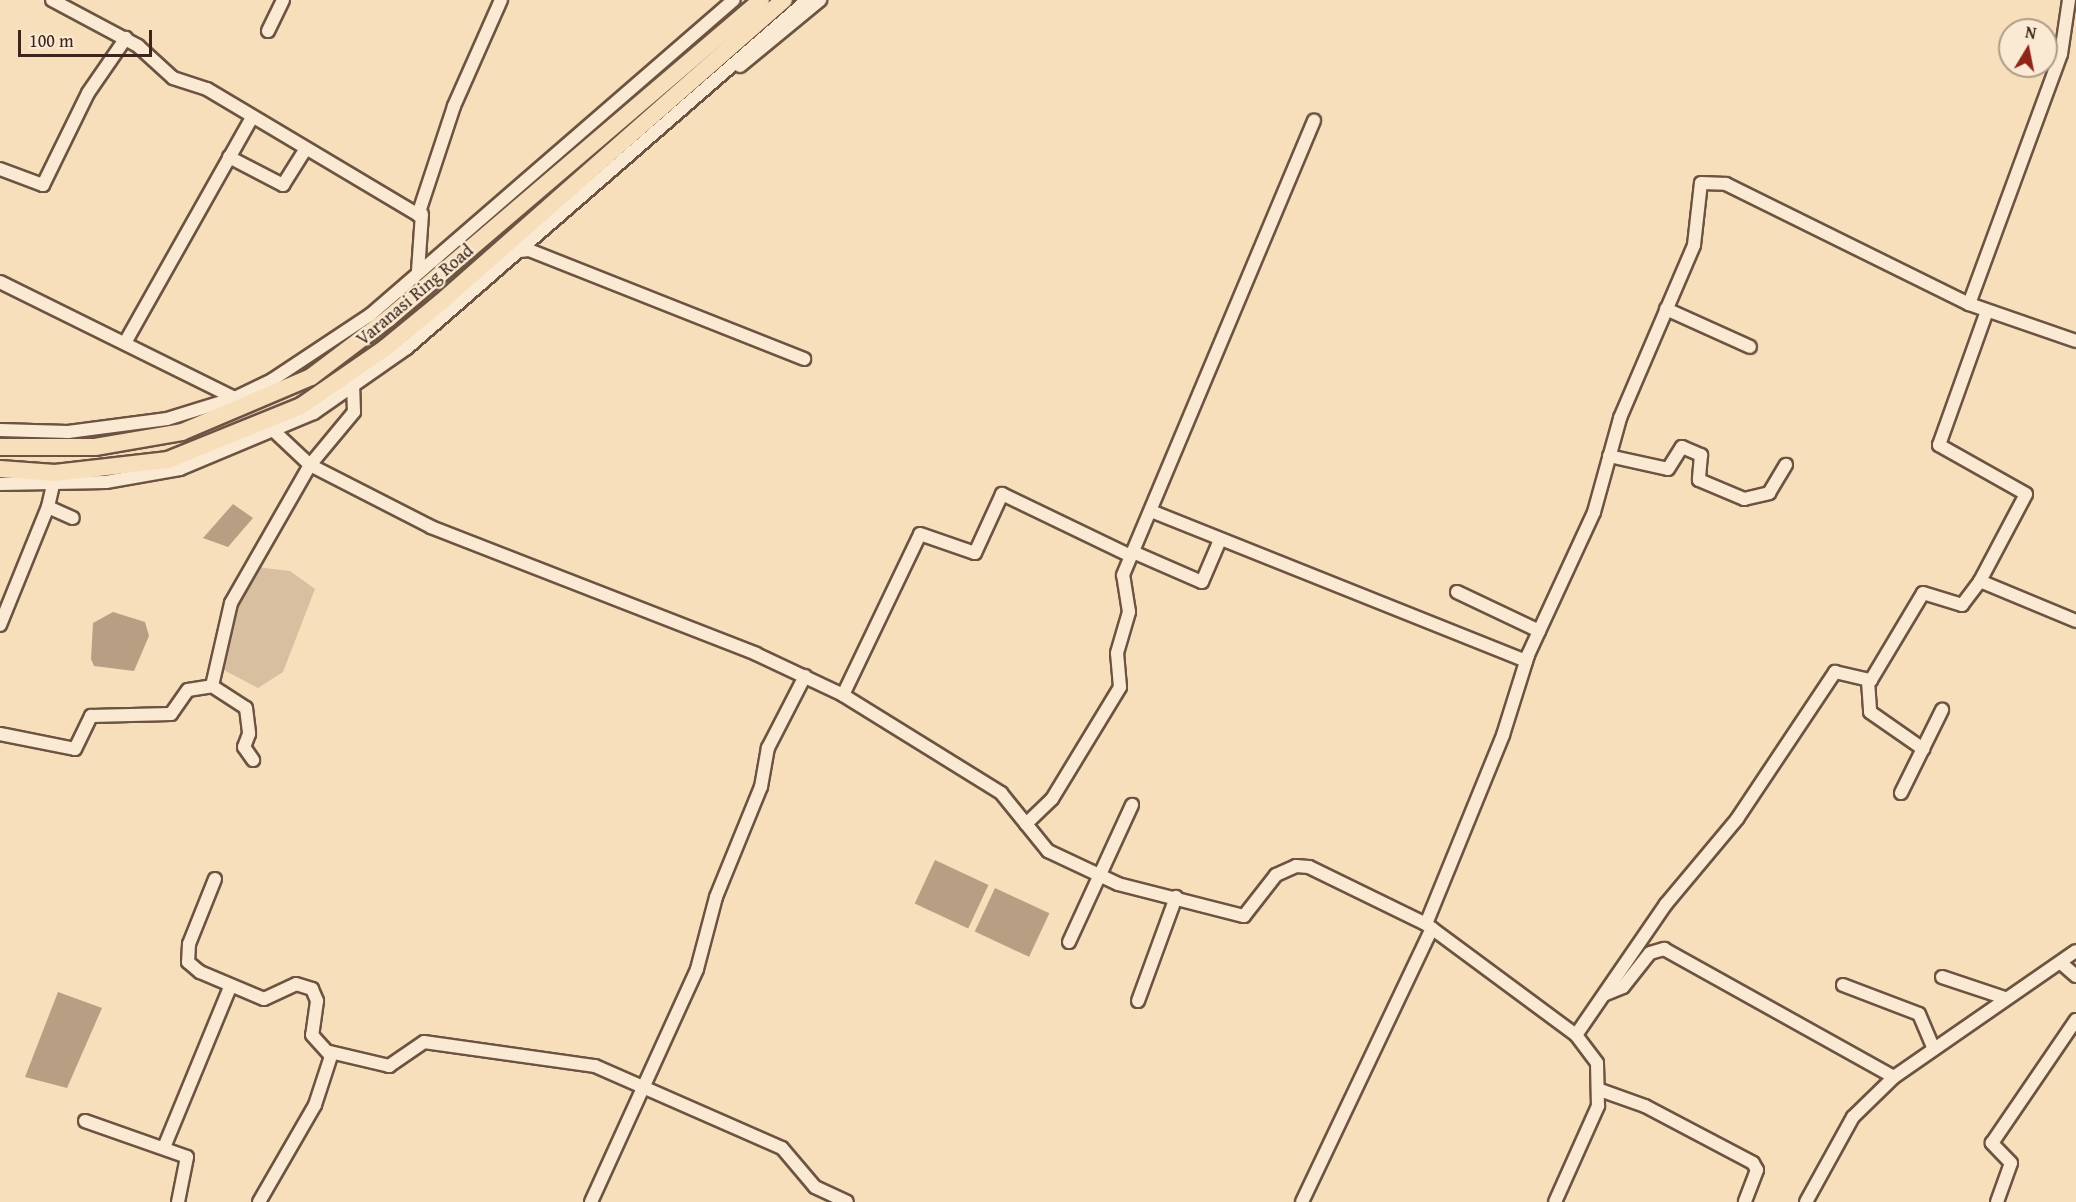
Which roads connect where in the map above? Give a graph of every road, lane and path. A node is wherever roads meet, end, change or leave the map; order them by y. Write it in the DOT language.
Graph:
graph roads {
  1 [pos="52,0"];
  2 [pos="283,0"];
  3 [pos="501,0"];
  4 [pos="722,0"];
  5 [pos="734,0"];
  6 [pos="761,0"];
  7 [pos="784,0"];
  8 [pos="807,0"];
  9 [pos="820,0"];
  10 [pos="2069,0"];
  11 [pos="700,30"];
  12 [pos="268,31"];
  13 [pos="126,38"];
  14 [pos="700,93"];
  15 [pos="251,119"];
  16 [pos="1314,121"];
  17 [pos="305,150"];
  18 [pos="229,157"];
  19 [pos="0,169"];
  20 [pos="422,214"];
  21 [pos="520,252"];
  22 [pos="418,271"];
  23 [pos="0,282"];
  24 [pos="1969,304"];
  25 [pos="1666,309"];
  26 [pos="1987,311"];
  27 [pos="126,341"];
  28 [pos="2076,341"];
  29 [pos="1750,347"];
  30 [pos="804,359"];
  31 [pos="353,389"];
  32 [pos="235,398"];
  33 [pos="0,429"];
  34 [pos="276,433"];
  35 [pos="0,447"];
  36 [pos="1609,456"];
  37 [pos="310,465"];
  38 [pos="1786,465"];
  39 [pos="0,469"];
  40 [pos="0,484"];
  41 [pos="53,486"];
  42 [pos="48,507"];
  43 [pos="1151,511"];
  44 [pos="73,518"];
  45 [pos="1220,540"];
  46 [pos="1132,554"];
  47 [pos="1980,581"];
  48 [pos="1457,592"];
  49 [pos="2076,621"];
  50 [pos="0,625"];
  51 [pos="1539,631"];
  52 [pos="1526,662"];
  53 [pos="805,676"];
  54 [pos="1868,681"];
  55 [pos="212,686"];
  56 [pos="843,695"];
  57 [pos="1942,710"];
  58 [pos="0,734"];
  59 [pos="1923,749"];
  60 [pos="253,760"];
  61 [pos="1901,793"];
  62 [pos="1132,805"];
  63 [pos="1026,824"];
  64 [pos="1099,876"];
  65 [pos="214,879"];
  66 [pos="1176,897"];
  67 [pos="1429,926"];
  68 [pos="1643,939"];
  69 [pos="1069,942"];
  70 [pos="1654,951"];
  71 [pos="2076,951"];
  72 [pos="2061,963"];
  73 [pos="2076,976"];
  74 [pos="1942,977"];
  75 [pos="1843,985"];
  76 [pos="230,987"];
  77 [pos="1606,994"];
  78 [pos="2006,999"];
  79 [pos="1138,1001"];
  80 [pos="2076,1020"];
  81 [pos="1576,1035"];
  82 [pos="1934,1049"];
  83 [pos="330,1052"];
  84 [pos="1894,1077"];
  85 [pos="641,1090"];
  86 [pos="1600,1090"];
  87 [pos="85,1121"];
  88 [pos="165,1145"];
  89 [pos="178,1202"];
  90 [pos="259,1202"];
  91 [pos="591,1202"];
  92 [pos="847,1202"];
  93 [pos="1302,1202"];
  94 [pos="1555,1202"];
  95 [pos="1745,1202"];
  96 [pos="1806,1202"];
  97 [pos="1997,1202"];
  1 -- 13 [label="street"];
  2 -- 12 [label="street"];
  3 -- 20 [label="street"];
  4 -- 11 [label="street"];
  5 -- 11 [label="street"];
  6 -- 35 [label="highway"];
  7 -- 39 [label="highway, Varanasi Ring Road"];
  8 -- 14 [label="street"];
  9 -- 14 [label="street"];
  10 -- 24 [label="street"];
  11 -- 22 [label="street"];
  13 -- 15 [label="street"];
  13 -- 19 [label="street"];
  14 -- 21 [label="street"];
  15 -- 17 [label="street"];
  15 -- 18 [label="street"];
  16 -- 43 [label="street"];
  17 -- 18 [label="street"];
  17 -- 20 [label="street"];
  18 -- 27 [label="street"];
  20 -- 22 [label="street"];
  21 -- 30 [label="street"];
  21 -- 31 [label="street"];
  22 -- 32 [label="street"];
  23 -- 27 [label="street"];
  24 -- 25 [label="street"];
  24 -- 26 [label="street"];
  25 -- 29 [label="street"];
  25 -- 36 [label="street"];
  26 -- 28 [label="street"];
  26 -- 47 [label="street"];
  27 -- 32 [label="street"];
  31 -- 34 [label="street"];
  31 -- 37 [label="street"];
  32 -- 33 [label="street"];
  34 -- 37 [label="street"];
  34 -- 41 [label="street"];
  36 -- 38 [label="street"];
  36 -- 51 [label="street"];
  37 -- 53 [label="street"];
  37 -- 55 [label="street"];
  40 -- 41 [label="street"];
  41 -- 42 [label="street"];
  42 -- 44 [label="street"];
  42 -- 50 [label="street"];
  43 -- 45 [label="street"];
  43 -- 46 [label="street"];
  45 -- 46 [label="street"];
  45 -- 52 [label="street"];
  46 -- 56 [label="street"];
  46 -- 63 [label="street"];
  47 -- 49 [label="street"];
  47 -- 54 [label="street"];
  48 -- 51 [label="street"];
  51 -- 52 [label="street"];
  52 -- 67 [label="street"];
  53 -- 56 [label="street"];
  53 -- 85 [label="street"];
  54 -- 59 [label="street"];
  54 -- 68 [label="street"];
  55 -- 58 [label="street"];
  55 -- 60 [label="street"];
  56 -- 63 [label="street"];
  57 -- 59 [label="street"];
  59 -- 61 [label="street"];
  62 -- 64 [label="street"];
  63 -- 64 [label="street"];
  64 -- 66 [label="street"];
  64 -- 69 [label="street"];
  65 -- 76 [label="street"];
  66 -- 67 [label="street"];
  66 -- 79 [label="street"];
  67 -- 81 [label="street"];
  67 -- 93 [label="street"];
  68 -- 70 [label="street"];
  68 -- 77 [label="street"];
  70 -- 77 [label="street"];
  70 -- 84 [label="street"];
  71 -- 72 [label="street"];
  72 -- 73 [label="street"];
  72 -- 78 [label="street"];
  74 -- 78 [label="street"];
  75 -- 82 [label="street"];
  76 -- 83 [label="street"];
  76 -- 88 [label="street"];
  77 -- 81 [label="street"];
  78 -- 82 [label="street"];
  80 -- 97 [label="street"];
  81 -- 86 [label="street"];
  82 -- 84 [label="street"];
  83 -- 85 [label="street"];
  83 -- 90 [label="street"];
  84 -- 96 [label="street"];
  85 -- 91 [label="street"];
  85 -- 92 [label="street"];
  86 -- 94 [label="street"];
  86 -- 95 [label="street"];
  87 -- 88 [label="street"];
  88 -- 89 [label="street"];
}
